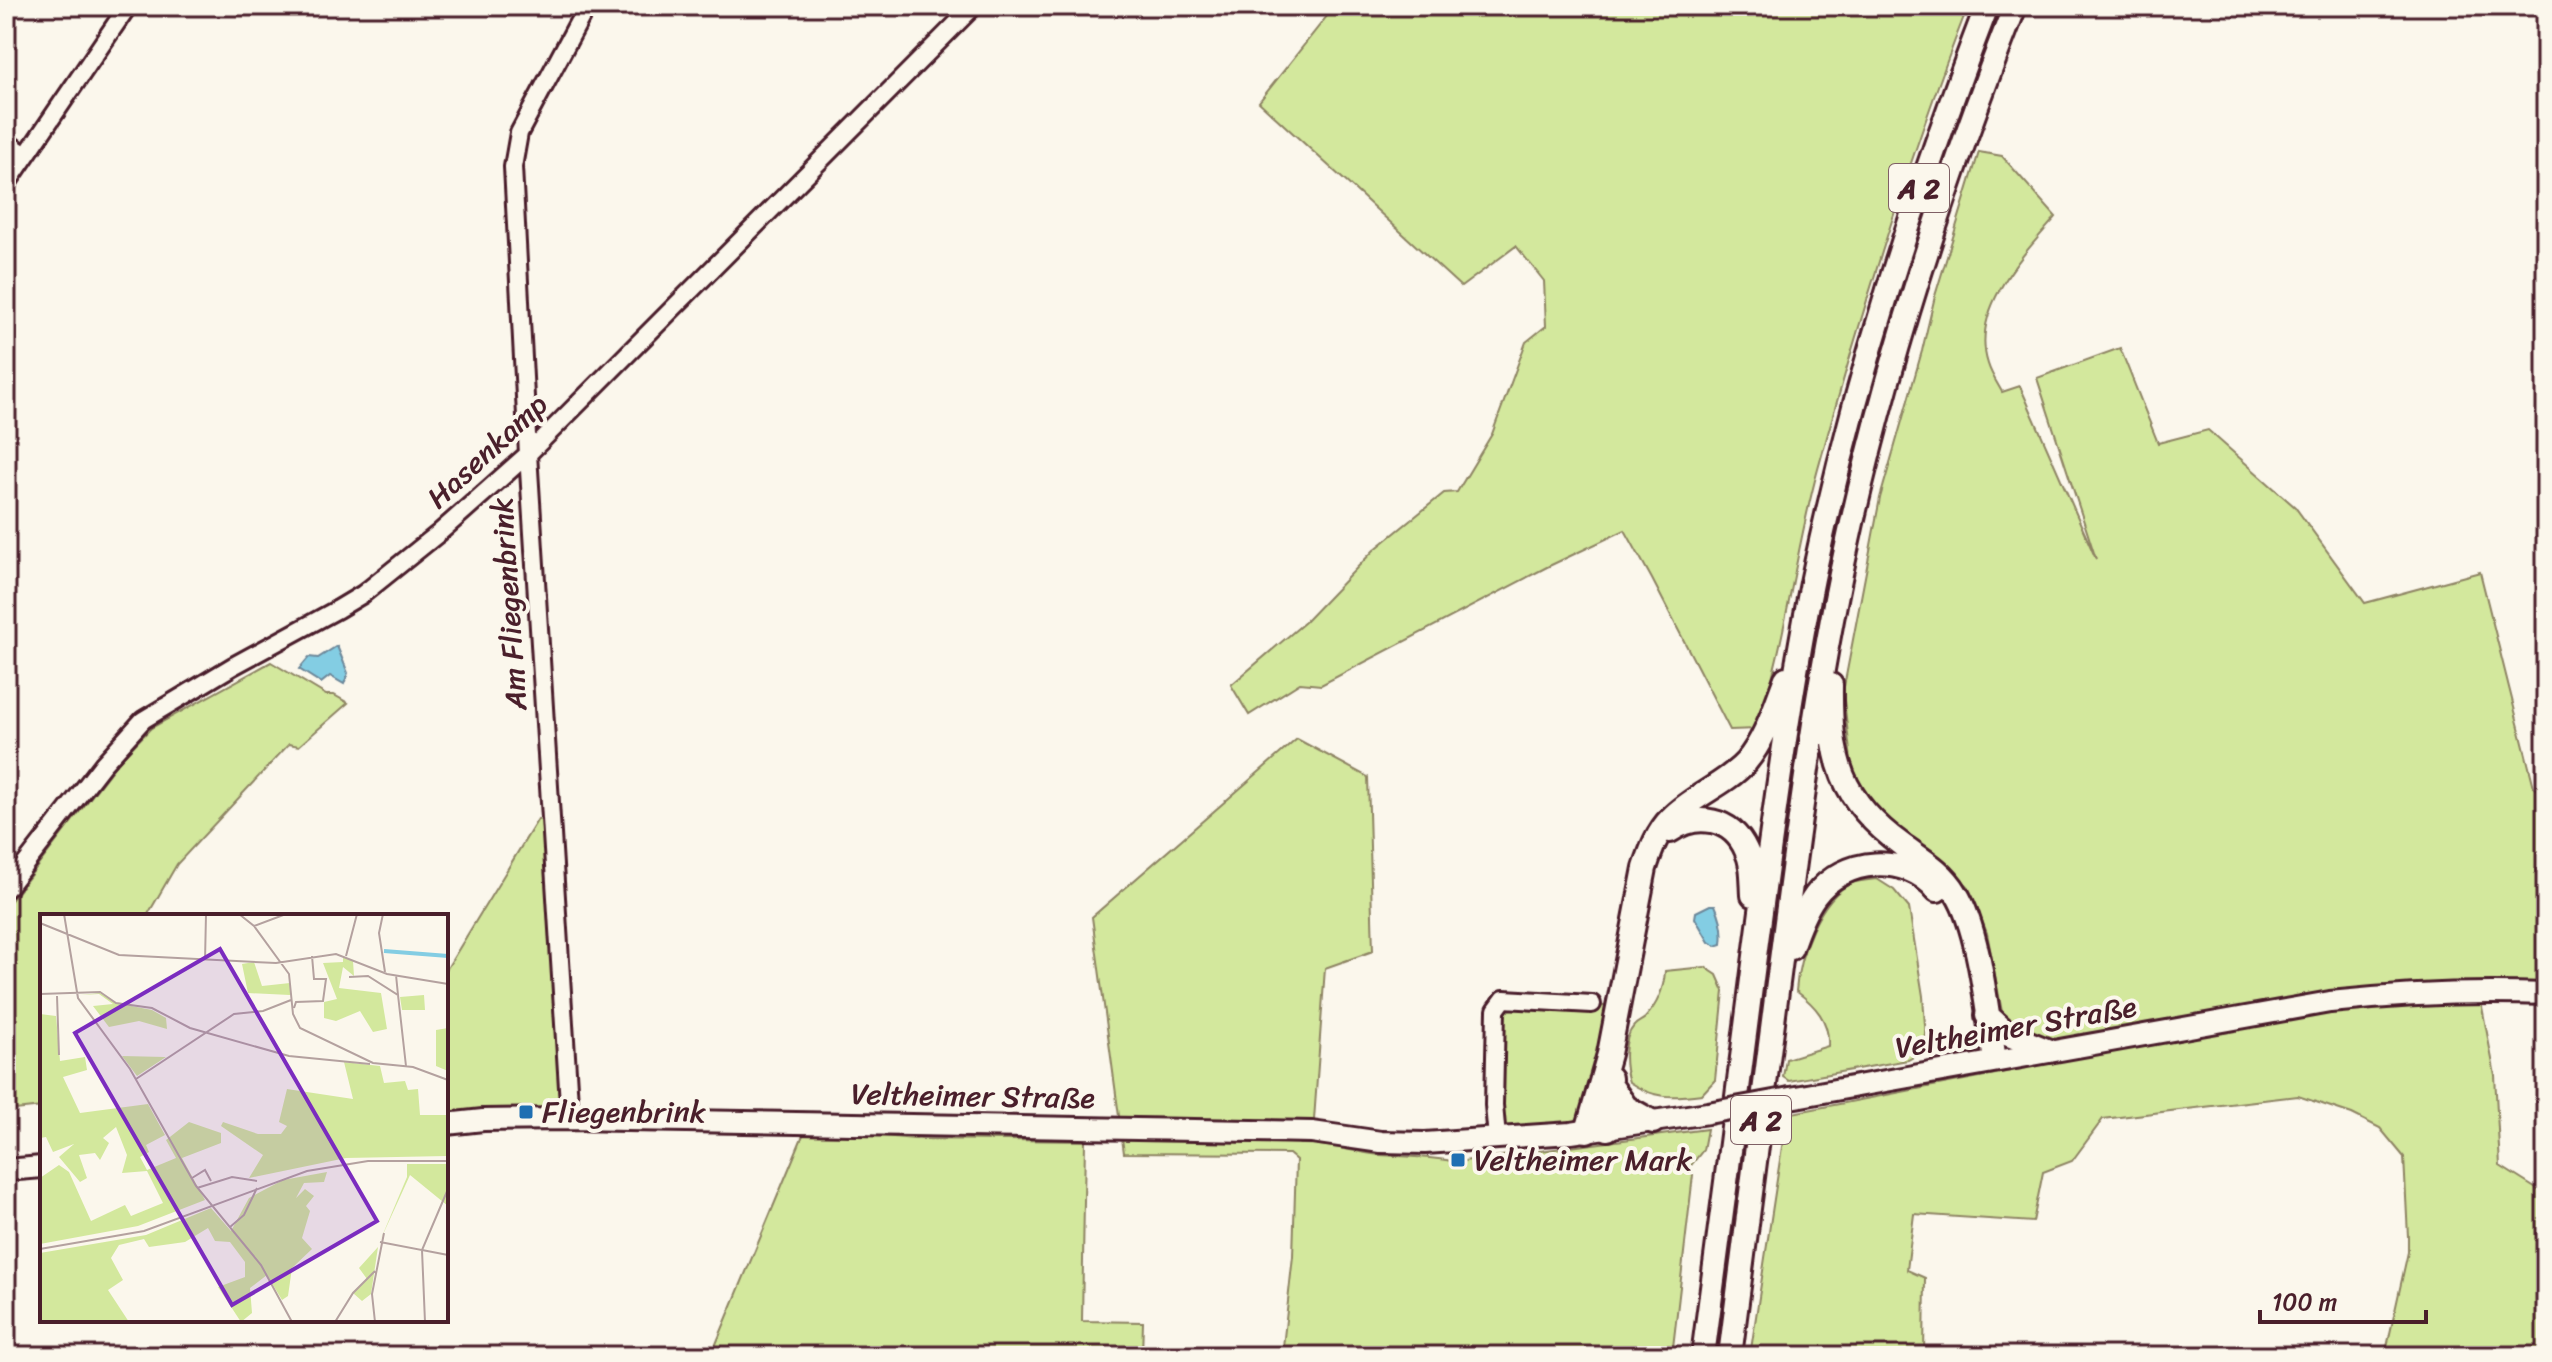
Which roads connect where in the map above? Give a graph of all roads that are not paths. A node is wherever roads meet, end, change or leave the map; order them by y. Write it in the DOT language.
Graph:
graph roads {
  1 [pos="128,6"];
  2 [pos="587,6"];
  3 [pos="974,6"];
  4 [pos="1987,6"];
  5 [pos="2015,6"];
  6 [pos="6,142"];
  7 [pos="26,155"];
  8 [pos="6,185"];
  9 [pos="528,454"];
  10 [pos="1831,624"];
  11 [pos="1802,635"];
  12 [pos="1645,868"];
  13 [pos="6,889"];
  14 [pos="1754,971"];
  15 [pos="1778,982"];
  16 [pos="2546,994"];
  17 [pos="1592,1004"];
  18 [pos="1987,1015"];
  19 [pos="2049,1051"];
  20 [pos="1609,1054"];
  21 [pos="1988,1062"];
  22 [pos="1610,1084"];
  23 [pos="570,1119"];
  24 [pos="1653,1122"];
  25 [pos="448,1124"];
  26 [pos="1598,1130"];
  27 [pos="1497,1138"];
  28 [pos="40,1167"];
  29 [pos="6,1170"];
  30 [pos="1703,1356"];
  31 [pos="1730,1356"];
  1 -- 7 [label="street"];
  2 -- 9 [label="street, Am Fliegenbrink"];
  3 -- 9 [label="street, Hasenkamp"];
  4 -- 11 [label="highway, A 2"];
  5 -- 10 [label="highway, A 2"];
  6 -- 7 [label="street"];
  7 -- 8 [label="street"];
  9 -- 13 [label="street, Hasenkamp"];
  9 -- 23 [label="street, Am Fliegenbrink"];
  10 -- 15 [label="highway, A 2"];
  10 -- 18 [label="highway"];
  11 -- 12 [label="highway"];
  11 -- 14 [label="highway, A 2"];
  12 -- 14 [label="highway"];
  12 -- 20 [label="highway"];
  14 -- 30 [label="highway, A 2"];
  15 -- 21 [label="highway"];
  15 -- 31 [label="highway, A 2"];
  16 -- 19 [label="main road, Veltheimer Straße"];
  17 -- 27 [label="street"];
  18 -- 19 [label="highway"];
  18 -- 21 [label="highway"];
  19 -- 21 [label="main road, Veltheimer Straße"];
  20 -- 22 [label="highway"];
  20 -- 26 [label="highway"];
  21 -- 24 [label="main road, Veltheimer Straße, bridge"];
  22 -- 24 [label="highway"];
  22 -- 26 [label="highway"];
  23 -- 25 [label="main road, Veltheimer Straße"];
  23 -- 27 [label="main road, Veltheimer Straße"];
  24 -- 26 [label="main road, Veltheimer Straße"];
  26 -- 27 [label="main road, Veltheimer Straße"];
  28 -- 29 [label="main road"];
}
